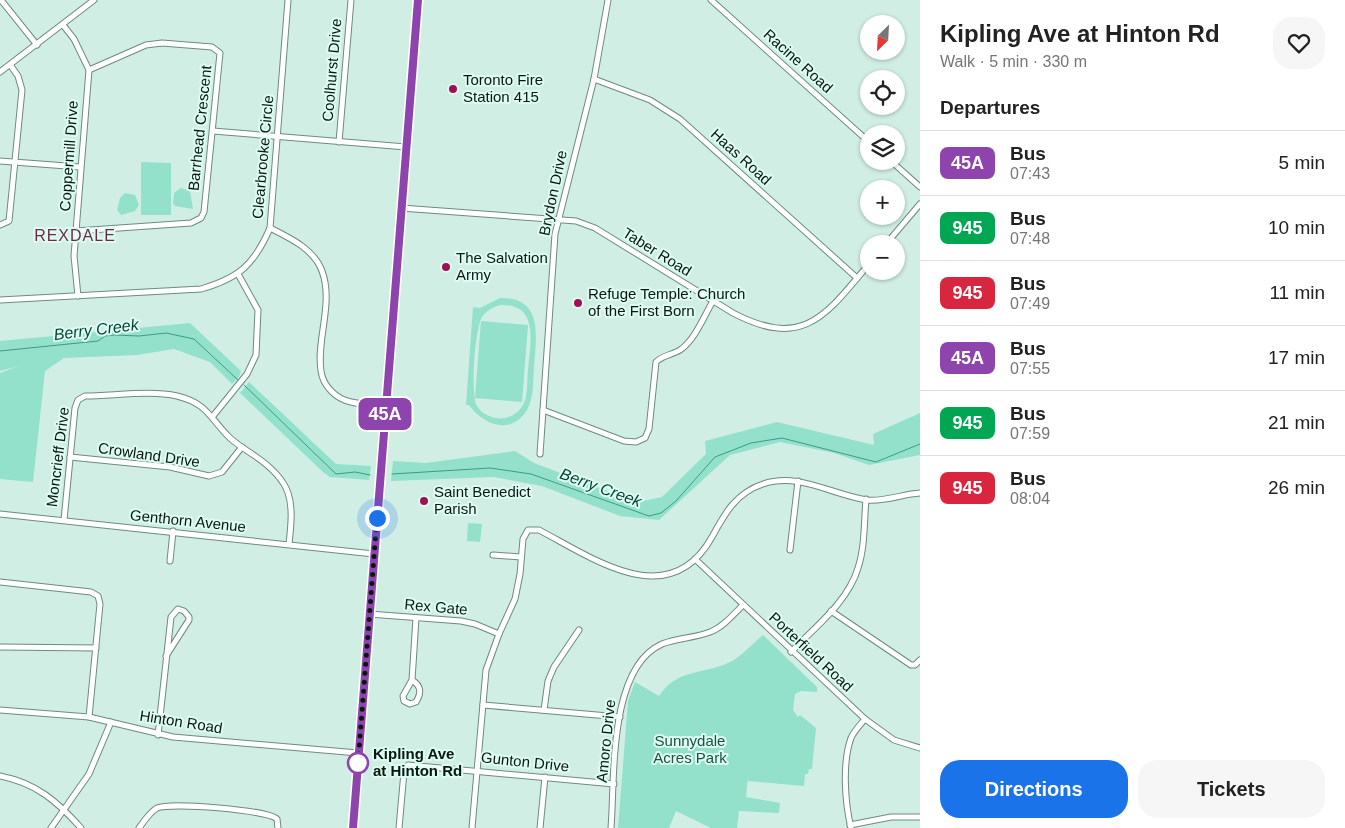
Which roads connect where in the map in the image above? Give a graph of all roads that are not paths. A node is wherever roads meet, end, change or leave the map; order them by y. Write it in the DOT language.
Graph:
graph roads {
  1 [pos="1,0"];
  2 [pos="94,0"];
  3 [pos="288,0"];
  4 [pos="351,0"];
  5 [pos="411,0"];
  6 [pos="418,0"];
  7 [pos="608,0"];
  8 [pos="711,0"];
  9 [pos="63,25"];
  10 [pos="37,45"];
  11 [pos="11,66"];
  12 [pos="89,70"];
  13 [pos="0,72"];
  14 [pos="594,79"];
  15 [pos="213,131"];
  16 [pos="860,134"];
  17 [pos="278,137"];
  18 [pos="339,142"];
  19 [pos="406,147"];
  20 [pos="0,161"];
  21 [pos="16,163"];
  22 [pos="80,167"];
  23 [pos="901,170"];
  24 [pos="920,188"];
  25 [pos="920,204"];
  26 [pos="402,208"];
  27 [pos="558,218"];
  28 [pos="0,225"];
  29 [pos="270,228"];
  30 [pos="76,231"];
  31 [pos="894,235"];
  32 [pos="238,274"];
  33 [pos="860,274"];
  34 [pos="857,278"];
  35 [pos="78,296"];
  36 [pos="0,300"];
  37 [pos="713,301"];
  38 [pos="386,405"];
  39 [pos="542,410"];
  40 [pos="213,416"];
  41 [pos="242,447"];
  42 [pos="540,454"];
  43 [pos="70,458"];
  44 [pos="798,481"];
  45 [pos="920,493"];
  46 [pos="866,500"];
  47 [pos="0,514"];
  48 [pos="64,520"];
  49 [pos="173,532"];
  50 [pos="289,544"];
  51 [pos="790,550"];
  52 [pos="374,554"];
  53 [pos="493,554"];
  54 [pos="521,557"];
  55 [pos="695,559"];
  56 [pos="170,561"];
  57 [pos="0,582"];
  58 [pos="743,605"];
  59 [pos="831,611"];
  60 [pos="369,614"];
  61 [pos="416,618"];
  62 [pos="579,630"];
  63 [pos="498,634"];
  64 [pos="0,647"];
  65 [pos="96,648"];
  66 [pos="791,652"];
  67 [pos="166,656"];
  68 [pos="920,660"];
  69 [pos="412,680"];
  70 [pos="483,705"];
  71 [pos="0,710"];
  72 [pos="544,710"];
  73 [pos="89,717"];
  74 [pos="620,717"];
  75 [pos="865,719"];
  76 [pos="111,722"];
  77 [pos="158,735"];
  78 [pos="920,748"];
  79 [pos="358,754"];
  80 [pos="476,770"];
  81 [pos="0,776"];
  82 [pos="546,777"];
  83 [pos="614,784"];
  84 [pos="64,809"];
  85 [pos="920,817"];
  86 [pos="850,826"];
  87 [pos="51,828"];
  88 [pos="81,828"];
  89 [pos="139,828"];
  90 [pos="278,828"];
  91 [pos="353,828"];
  92 [pos="399,828"];
  93 [pos="472,828"];
  94 [pos="540,828"];
  95 [pos="611,828"];
  1 -- 10 [label="street"];
  2 -- 9 [label="street"];
  3 -- 17 [label="street, Clearbrooke Circle"];
  4 -- 18 [label="street, Coolhurst Drive"];
  5 -- 6 [label="street"];
  6 -- 19 [label="main road"];
  7 -- 14 [label="street, Brydon Drive"];
  8 -- 16 [label="street, Racine Road"];
  9 -- 10 [label="street"];
  9 -- 12 [label="street"];
  10 -- 11 [label="street"];
  11 -- 13 [label="street"];
  11 -- 21 [label="street"];
  12 -- 15 [label="street, Barrhead Crescent"];
  12 -- 22 [label="street, Coppermill Drive"];
  14 -- 27 [label="street, Brydon Drive"];
  14 -- 34 [label="street, Haas Road"];
  15 -- 17 [label="street"];
  15 -- 30 [label="street, Barrhead Crescent"];
  17 -- 18 [label="street"];
  17 -- 29 [label="street, Clearbrooke Circle"];
  18 -- 19 [label="street"];
  19 -- 26 [label="main road"];
  20 -- 21 [label="street"];
  21 -- 22 [label="street"];
  21 -- 28 [label="street"];
  22 -- 30 [label="street, Coppermill Drive"];
  23 -- 24 [label="street"];
  25 -- 31 [label="street"];
  26 -- 27 [label="street, Taber Road"];
  26 -- 38 [label="main road"];
  27 -- 37 [label="street, Taber Road"];
  27 -- 39 [label="street, Brydon Drive"];
  29 -- 32 [label="street, Clearbrooke Circle"];
  29 -- 38 [label="street"];
  30 -- 35 [label="street, Coppermill Drive"];
  32 -- 35 [label="street, Clearbrooke Circle"];
  32 -- 40 [label="street"];
  33 -- 34 [label="street, Taber Road"];
  34 -- 37 [label="street, Taber Road"];
  35 -- 36 [label="street, Clearbrooke Circle"];
  37 -- 39 [label="street"];
  38 -- 52 [label="main road"];
  39 -- 42 [label="street, Brydon Drive"];
  40 -- 41 [label="street, Moncrieff Drive"];
  40 -- 43 [label="street, Moncrieff Drive"];
  41 -- 43 [label="street, Crowland Drive"];
  41 -- 50 [label="street, Moncrieff Drive"];
  43 -- 48 [label="street, Moncrieff Drive"];
  44 -- 46 [label="street"];
  44 -- 51 [label="street"];
  44 -- 55 [label="street"];
  45 -- 46 [label="street"];
  46 -- 59 [label="street"];
  47 -- 48 [label="street, Genthorn Avenue"];
  48 -- 49 [label="street, Genthorn Avenue"];
  49 -- 50 [label="street, Genthorn Avenue"];
  49 -- 56 [label="street"];
  50 -- 52 [label="street, Genthorn Avenue"];
  52 -- 60 [label="main road"];
  53 -- 54 [label="street"];
  54 -- 55 [label="street"];
  54 -- 63 [label="street"];
  55 -- 58 [label="street, Porterfield Road"];
  57 -- 65 [label="street"];
  58 -- 66 [label="street, Porterfield Road"];
  58 -- 74 [label="street, Amoro Drive"];
  59 -- 66 [label="street"];
  59 -- 68 [label="street"];
  60 -- 61 [label="street, Rex Gate"];
  60 -- 79 [label="main road"];
  61 -- 63 [label="street, Rex Gate"];
  61 -- 69 [label="street"];
  62 -- 72 [label="street"];
  63 -- 70 [label="street"];
  64 -- 65 [label="street"];
  65 -- 73 [label="street"];
  66 -- 75 [label="street, Porterfield Road"];
  67 -- 67 [label="street"];
  67 -- 77 [label="street"];
  69 -- 69 [label="street"];
  70 -- 72 [label="street"];
  70 -- 80 [label="street"];
  71 -- 73 [label="street, Hinton Road"];
  72 -- 74 [label="street"];
  73 -- 76 [label="street, Hinton Road"];
  74 -- 83 [label="street, Amoro Drive"];
  75 -- 78 [label="street, Porterfield Road"];
  75 -- 86 [label="street"];
  76 -- 77 [label="street, Hinton Road"];
  76 -- 84 [label="street"];
  77 -- 79 [label="street, Hinton Road"];
  79 -- 91 [label="main road"];
  80 -- 82 [label="street, Gunton Drive"];
  80 -- 92 [label="street, Gunton Drive"];
  80 -- 93 [label="street"];
  81 -- 84 [label="street"];
  82 -- 83 [label="street, Gunton Drive"];
  82 -- 94 [label="street"];
  83 -- 95 [label="street, Amoro Drive"];
  84 -- 87 [label="street"];
  84 -- 88 [label="street"];
  85 -- 86 [label="street"];
  89 -- 90 [label="street"];
}
